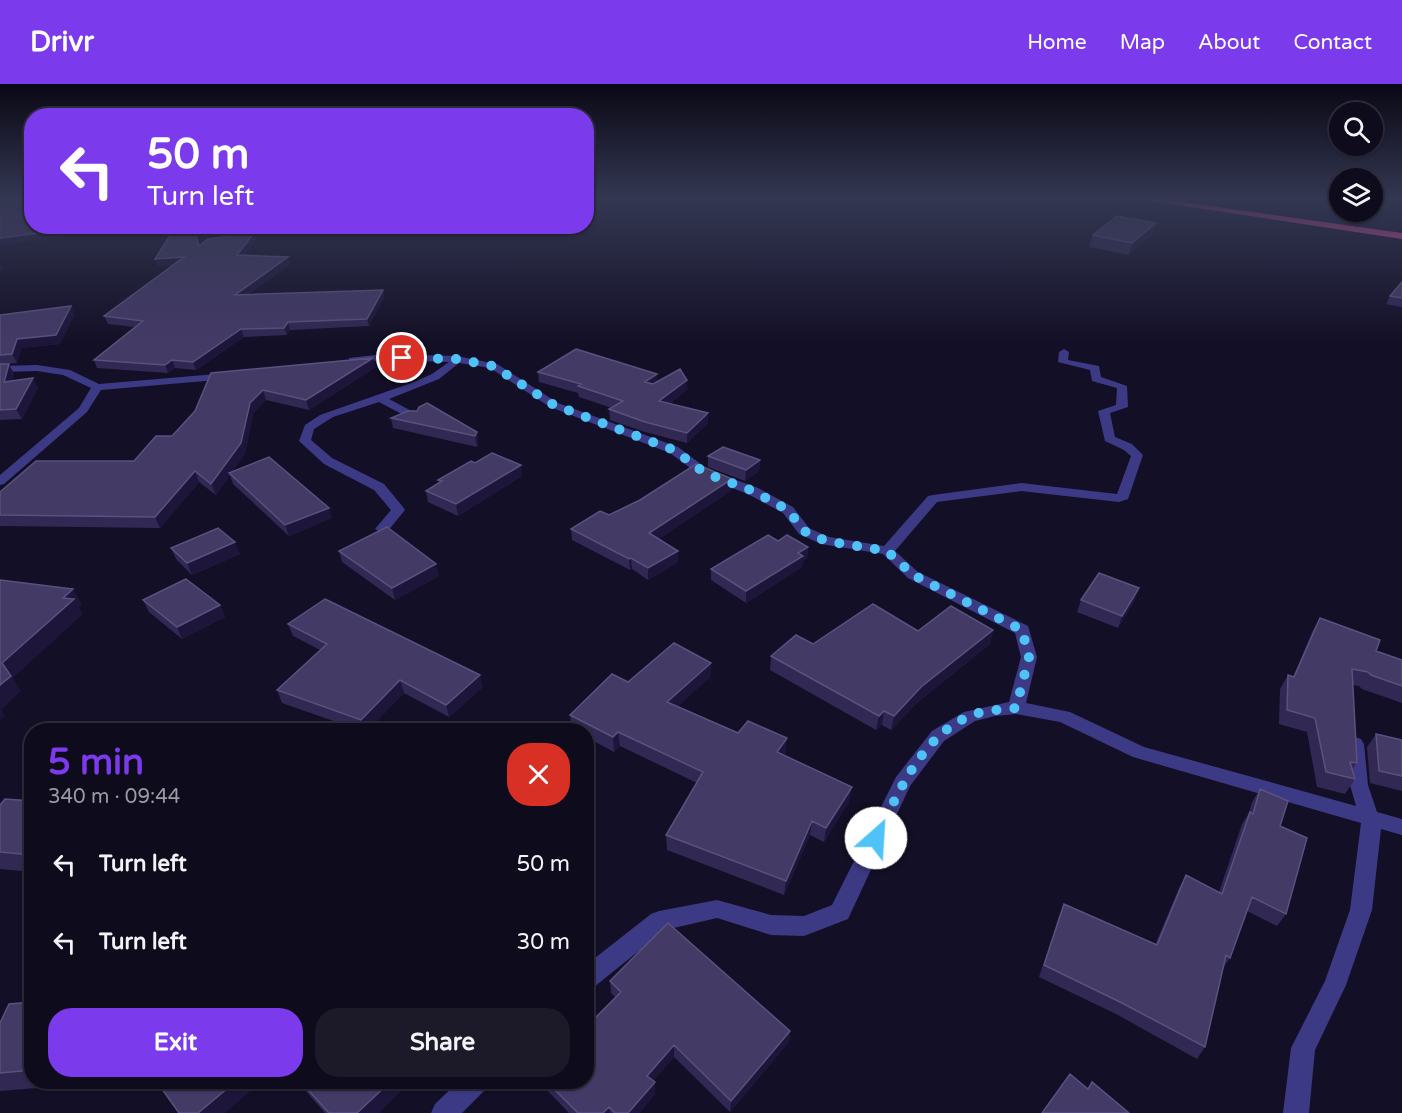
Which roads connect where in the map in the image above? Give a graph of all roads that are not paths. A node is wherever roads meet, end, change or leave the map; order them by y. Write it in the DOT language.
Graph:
graph roads {
  1 [pos="1064,352"];
  2 [pos="457,359"];
  3 [pos="339,362"];
  4 [pos="0,369"];
  5 [pos="235,375"];
  6 [pos="97,387"];
  7 [pos="379,398"];
  8 [pos="415,417"];
  9 [pos="6,472"];
  10 [pos="0,481"];
  11 [pos="382,529"];
  12 [pos="887,551"];
  13 [pos="1016,708"];
  14 [pos="1354,725"];
  15 [pos="1370,819"];
  16 [pos="1402,827"];
  17 [pos="594,973"];
  18 [pos="468,1089"];
  19 [pos="444,1113"];
  20 [pos="1296,1113"];
  1 -- 12 [label="street"];
  2 -- 3 [label="street"];
  2 -- 7 [label="street"];
  2 -- 12 [label="street"];
  4 -- 6 [label="street"];
  5 -- 6 [label="street"];
  6 -- 9 [label="street"];
  7 -- 8 [label="street"];
  7 -- 11 [label="street"];
  9 -- 10 [label="street"];
  12 -- 13 [label="street"];
  13 -- 15 [label="street"];
  13 -- 17 [label="street"];
  14 -- 15 [label="street"];
  15 -- 16 [label="street"];
  15 -- 20 [label="street"];
  18 -- 19 [label="street"];
}
